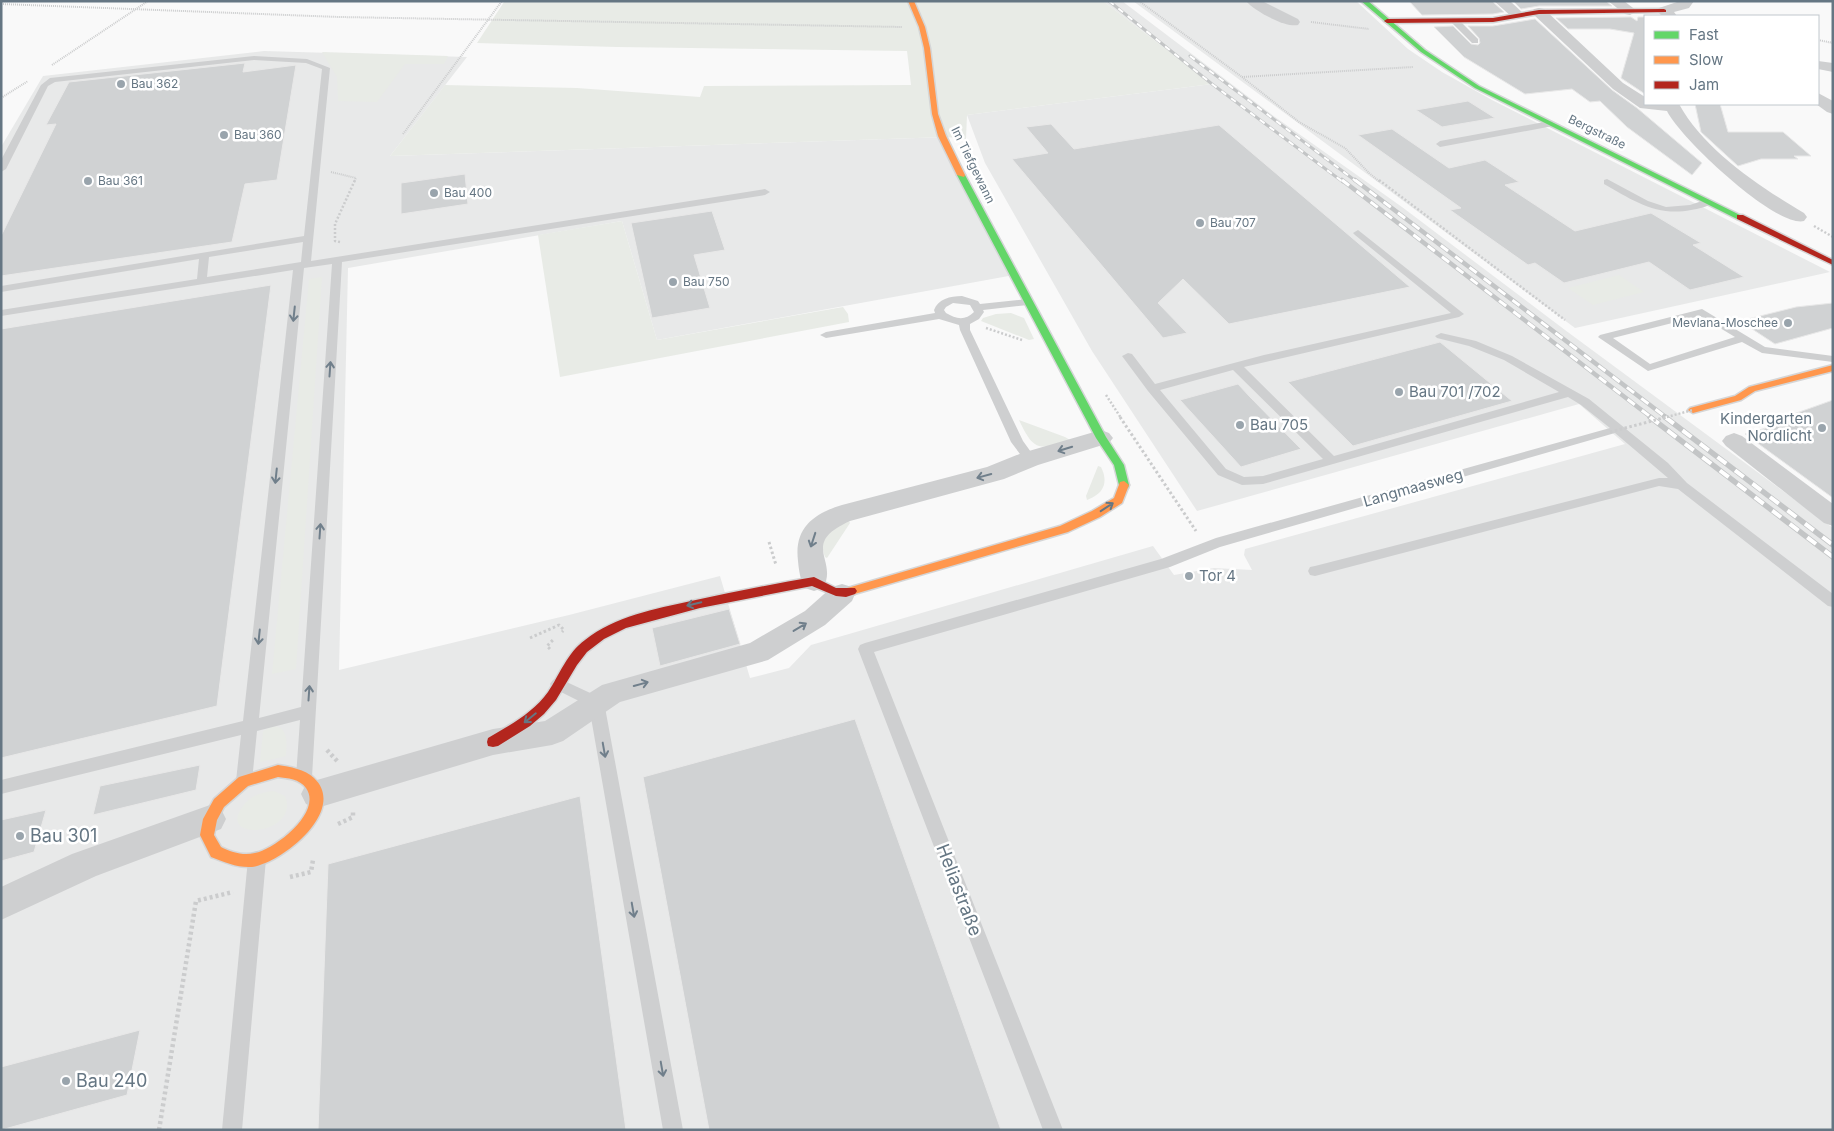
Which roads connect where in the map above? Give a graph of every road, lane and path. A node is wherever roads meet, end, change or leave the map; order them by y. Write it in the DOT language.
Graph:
graph roads {
  1 [pos="148,1"];
  2 [pos="502,1"];
  3 [pos="911,1"];
  4 [pos="1139,1"];
  5 [pos="1252,1"];
  6 [pos="1364,1"];
  7 [pos="1501,1"];
  8 [pos="1615,1"];
  9 [pos="1687,1"];
  10 [pos="1,4"];
  11 [pos="131,11"];
  12 [pos="1630,11"];
  13 [pos="1539,12"];
  14 [pos="1667,14"];
  15 [pos="1518,15"];
  16 [pos="486,20"];
  17 [pos="1455,20"];
  18 [pos="1387,21"];
  19 [pos="1293,22"];
  20 [pos="922,27"];
  21 [pos="1403,35"];
  22 [pos="1819,40"];
  23 [pos="1475,41"];
  24 [pos="1833,43"];
  25 [pos="1819,65"];
  26 [pos="1444,66"];
  27 [pos="1833,68"];
  28 [pos="45,69"];
  29 [pos="1242,77"];
  30 [pos="30,80"];
  31 [pos="1,98"];
  32 [pos="1819,99"];
  33 [pos="1644,104"];
  34 [pos="1646,105"];
  35 [pos="1672,106"];
  36 [pos="1833,109"];
  37 [pos="1550,124"];
  38 [pos="403,134"];
  39 [pos="1440,144"];
  40 [pos="1,169"];
  41 [pos="1607,182"];
  42 [pos="765,192"];
  43 [pos="1708,202"];
  44 [pos="1798,217"];
  45 [pos="1358,233"];
  46 [pos="308,238"];
  47 [pos="204,256"];
  48 [pos="337,260"];
  49 [pos="1833,263"];
  50 [pos="303,265"];
  51 [pos="202,281"];
  52 [pos="1,289"];
  53 [pos="58,292"];
  54 [pos="1028,302"];
  55 [pos="978,307"];
  56 [pos="1,313"];
  57 [pos="941,315"];
  58 [pos="1565,320"];
  59 [pos="965,326"];
  60 [pos="826,335"];
  61 [pos="1441,336"];
  62 [pos="1744,338"];
  63 [pos="1053,350"];
  64 [pos="1128,356"];
  65 [pos="1833,359"];
  66 [pos="1236,366"];
  67 [pos="1833,368"];
  68 [pos="1101,387"];
  69 [pos="1152,388"];
  70 [pos="1569,393"];
  71 [pos="1693,410"];
  72 [pos="1610,432"];
  73 [pos="1101,438"];
  74 [pos="1734,441"];
  75 [pos="1030,460"];
  76 [pos="1332,461"];
  77 [pos="1682,486"];
  78 [pos="1833,516"];
  79 [pos="769,542"];
  80 [pos="1216,543"];
  81 [pos="778,570"];
  82 [pos="1316,571"];
  83 [pos="814,581"];
  84 [pos="842,594"];
  85 [pos="1833,602"];
  86 [pos="530,638"];
  87 [pos="865,649"];
  88 [pos="555,654"];
  89 [pos="558,684"];
  90 [pos="596,702"];
  91 [pos="308,712"];
  92 [pos="250,726"];
  93 [pos="493,742"];
  94 [pos="244,781"];
  95 [pos="355,784"];
  96 [pos="310,785"];
  97 [pos="1,787"];
  98 [pos="210,819"];
  99 [pos="335,828"];
  100 [pos="314,859"];
  101 [pos="257,860"];
  102 [pos="254,887"];
  103 [pos="1,904"];
  104 [pos="159,1130"];
  105 [pos="232,1130"];
  106 [pos="673,1130"];
  107 [pos="1053,1130"];
  1 -- 11 [label="path"];
  2 -- 16 [label="path"];
  3 -- 20 [label="street, Im Tiefgewann"];
  4 -- 29 [label="path"];
  5 -- 19 [label="street"];
  6 -- 18 [label="street, Bergstraße"];
  7 -- 15 [label="street"];
  8 -- 12 [label="street"];
  9 -- 14 [label="street"];
  10 -- 11 [label="path"];
  11 -- 16 [label="path"];
  11 -- 28 [label="path"];
  12 -- 13 [label="street"];
  12 -- 14 [label="street"];
  13 -- 15 [label="street"];
  13 -- 33 [label="street"];
  15 -- 17 [label="street"];
  16 -- 20 [label="path"];
  16 -- 38 [label="path"];
  17 -- 18 [label="street"];
  17 -- 23 [label="lane"];
  18 -- 21 [label="street, Bergstraße"];
  19 -- 21 [label="path"];
  20 -- 54 [label="street, Im Tiefgewann"];
  21 -- 26 [label="street, Bergstraße"];
  22 -- 24 [label="path"];
  25 -- 27 [label="street"];
  26 -- 29 [label="path"];
  26 -- 37 [label="street, Bergstraße"];
  29 -- 58 [label="path"];
  30 -- 31 [label="path"];
  32 -- 36 [label="street"];
  34 -- 35 [label="street"];
  35 -- 44 [label="street"];
  37 -- 39 [label="lane"];
  37 -- 43 [label="street, Bergstraße"];
  40 -- 46 [label="lane"];
  41 -- 43 [label="lane"];
  42 -- 48 [label="lane"];
  43 -- 49 [label="street, Bergstraße"];
  45 -- 66 [label="lane"];
  46 -- 47 [label="lane"];
  46 -- 50 [label="lane"];
  47 -- 51 [label="lane"];
  47 -- 53 [label="lane"];
  48 -- 50 [label="lane"];
  91 -- 48 [label="lane, one-way"];
  50 -- 51 [label="lane"];
  50 -- 92 [label="lane, one-way"];
  51 -- 53 [label="lane"];
  52 -- 53 [label="lane"];
  53 -- 56 [label="lane"];
  54 -- 55 [label="lane"];
  54 -- 63 [label="street, Im Tiefgewann"];
  55 -- 57 [label="lane"];
  55 -- 59 [label="lane"];
  57 -- 59 [label="lane"];
  57 -- 60 [label="lane"];
  59 -- 63 [label="path"];
  59 -- 75 [label="lane"];
  61 -- 70 [label="lane"];
  62 -- 62 [label="lane"];
  62 -- 65 [label="lane"];
  63 -- 73 [label="street, Im Tiefgewann"];
  64 -- 69 [label="lane"];
  66 -- 69 [label="lane"];
  66 -- 76 [label="lane"];
  67 -- 71 [label="street"];
  68 -- 80 [label="path"];
  69 -- 76 [label="lane"];
  70 -- 76 [label="lane"];
  70 -- 77 [label="lane"];
  71 -- 72 [label="path, bridge"];
  72 -- 80 [label="lane, Langmaasweg"];
  73 -- 75 [label="street, one-way"];
  84 -- 73 [label="street, Im Tiefgewann, one-way"];
  74 -- 78 [label="street"];
  75 -- 83 [label="street, one-way"];
  77 -- 82 [label="lane"];
  77 -- 85 [label="lane"];
  79 -- 81 [label="path"];
  80 -- 87 [label="lane, Langmaasweg"];
  83 -- 84 [label="street"];
  83 -- 89 [label="street, one-way"];
  90 -- 84 [label="street, one-way"];
  86 -- 88 [label="path"];
  87 -- 107 [label="lane, Heliastraße"];
  89 -- 90 [label="lane"];
  89 -- 93 [label="street, one-way"];
  90 -- 93 [label="street"];
  90 -- 106 [label="lane, one-way"];
  91 -- 92 [label="lane"];
  91 -- 96 [label="lane"];
  92 -- 94 [label="lane"];
  92 -- 97 [label="lane"];
  93 -- 95 [label="street"];
  94 -- 96 [label="street"];
  94 -- 98 [label="street"];
  95 -- 96 [label="street"];
  95 -- 99 [label="path"];
  96 -- 101 [label="street"];
  98 -- 101 [label="street"];
  98 -- 103 [label="street"];
  100 -- 102 [label="path"];
  101 -- 102 [label="lane"];
  102 -- 104 [label="path"];
  102 -- 105 [label="lane"];
}
